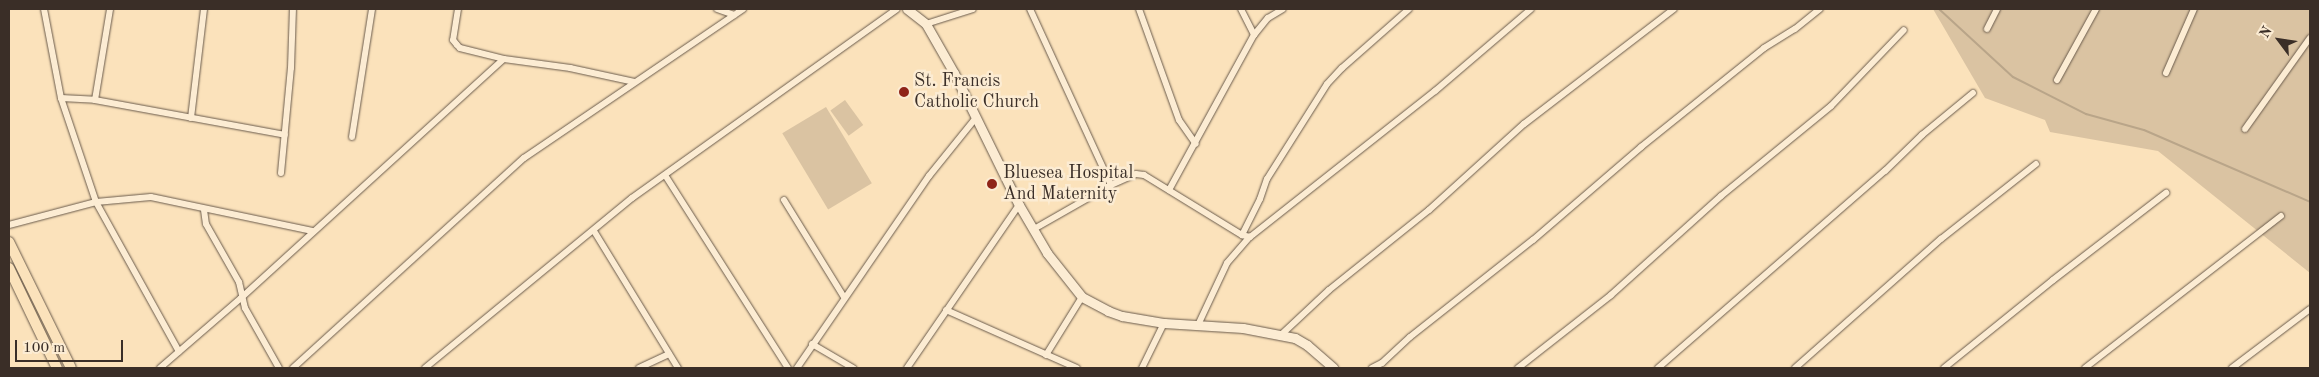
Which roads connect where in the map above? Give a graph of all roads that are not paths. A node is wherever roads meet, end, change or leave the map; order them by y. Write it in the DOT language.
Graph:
graph roads {
  1 [pos="44,9"];
  2 [pos="110,9"];
  3 [pos="204,9"];
  4 [pos="293,9"];
  5 [pos="372,9"];
  6 [pos="458,9"];
  7 [pos="717,9"];
  8 [pos="743,9"];
  9 [pos="897,9"];
  10 [pos="907,9"];
  11 [pos="973,9"];
  12 [pos="1030,9"];
  13 [pos="1139,9"];
  14 [pos="1241,9"];
  15 [pos="1283,9"];
  16 [pos="1409,9"];
  17 [pos="1531,9"];
  18 [pos="1674,9"];
  19 [pos="1820,9"];
  20 [pos="1997,9"];
  21 [pos="2096,9"];
  22 [pos="2194,9"];
  23 [pos="734,15"];
  24 [pos="926,24"];
  25 [pos="1987,29"];
  26 [pos="1904,30"];
  27 [pos="1254,35"];
  28 [pos="2310,38"];
  29 [pos="504,59"];
  30 [pos="2166,73"];
  31 [pos="2057,80"];
  32 [pos="636,82"];
  33 [pos="1973,94"];
  34 [pos="61,98"];
  35 [pos="95,100"];
  36 [pos="191,118"];
  37 [pos="975,119"];
  38 [pos="2245,129"];
  39 [pos="285,135"];
  40 [pos="352,137"];
  41 [pos="1196,144"];
  42 [pos="2036,164"];
  43 [pos="281,173"];
  44 [pos="665,175"];
  45 [pos="1111,185"];
  46 [pos="1169,190"];
  47 [pos="2166,193"];
  48 [pos="784,200"];
  49 [pos="96,202"];
  50 [pos="1019,205"];
  51 [pos="204,210"];
  52 [pos="2281,216"];
  53 [pos="9,224"];
  54 [pos="1034,229"];
  55 [pos="594,231"];
  56 [pos="312,232"];
  57 [pos="1242,235"];
  58 [pos="1250,236"];
  59 [pos="9,242"];
  60 [pos="9,268"];
  61 [pos="844,297"];
  62 [pos="1082,297"];
  63 [pos="241,298"];
  64 [pos="2310,309"];
  65 [pos="946,310"];
  66 [pos="1164,323"];
  67 [pos="1198,324"];
  68 [pos="1282,334"];
  69 [pos="812,344"];
  70 [pos="179,352"];
  71 [pos="669,354"];
  72 [pos="1046,355"];
  73 [pos="57,368"];
  74 [pos="71,368"];
  75 [pos="160,368"];
  76 [pos="279,368"];
  77 [pos="293,368"];
  78 [pos="426,368"];
  79 [pos="639,368"];
  80 [pos="678,368"];
  81 [pos="788,368"];
  82 [pos="797,368"];
  83 [pos="853,368"];
  84 [pos="907,368"];
  85 [pos="1077,368"];
  86 [pos="1142,368"];
  87 [pos="1332,368"];
  88 [pos="1372,368"];
  89 [pos="1518,368"];
  90 [pos="1658,368"];
  91 [pos="1795,368"];
  92 [pos="1944,368"];
  93 [pos="2085,368"];
  94 [pos="2232,368"];
  1 -- 34 [label="street"];
  2 -- 35 [label="street"];
  3 -- 36 [label="street"];
  4 -- 39 [label="street"];
  5 -- 40 [label="street"];
  6 -- 29 [label="street"];
  7 -- 23 [label="street"];
  8 -- 23 [label="street"];
  9 -- 44 [label="street"];
  10 -- 24 [label="street"];
  11 -- 24 [label="street"];
  12 -- 45 [label="street"];
  13 -- 41 [label="street"];
  14 -- 27 [label="street"];
  15 -- 27 [label="street"];
  16 -- 57 [label="street"];
  17 -- 58 [label="street"];
  18 -- 68 [label="street"];
  19 -- 88 [label="street"];
  20 -- 25 [label="street"];
  21 -- 31 [label="street"];
  22 -- 30 [label="street"];
  23 -- 32 [label="street"];
  24 -- 37 [label="street"];
  26 -- 89 [label="street"];
  27 -- 41 [label="street"];
  28 -- 38 [label="street"];
  29 -- 32 [label="street"];
  29 -- 56 [label="street"];
  32 -- 77 [label="street"];
  33 -- 90 [label="street"];
  34 -- 35 [label="street"];
  34 -- 49 [label="street"];
  35 -- 36 [label="street"];
  36 -- 39 [label="street"];
  37 -- 50 [label="street"];
  37 -- 61 [label="street"];
  39 -- 43 [label="street"];
  41 -- 46 [label="street"];
  42 -- 91 [label="street"];
  44 -- 55 [label="street"];
  44 -- 81 [label="street"];
  45 -- 46 [label="street"];
  45 -- 54 [label="street"];
  46 -- 57 [label="street"];
  47 -- 92 [label="street"];
  48 -- 61 [label="street"];
  49 -- 51 [label="street"];
  49 -- 53 [label="street"];
  49 -- 70 [label="street"];
  50 -- 54 [label="street"];
  50 -- 65 [label="street"];
  51 -- 56 [label="street"];
  51 -- 63 [label="street"];
  52 -- 93 [label="street"];
  54 -- 62 [label="street"];
  55 -- 71 [label="street"];
  55 -- 78 [label="street"];
  56 -- 63 [label="street"];
  57 -- 58 [label="street"];
  58 -- 67 [label="street"];
  59 -- 74 [label="main road"];
  60 -- 73 [label="main road"];
  61 -- 69 [label="street"];
  62 -- 66 [label="street"];
  62 -- 72 [label="street"];
  63 -- 70 [label="street"];
  63 -- 76 [label="street"];
  64 -- 94 [label="street"];
  65 -- 72 [label="street"];
  65 -- 84 [label="street"];
  66 -- 67 [label="street"];
  66 -- 86 [label="street"];
  67 -- 68 [label="street"];
  68 -- 87 [label="street"];
  69 -- 82 [label="street"];
  69 -- 83 [label="street"];
  70 -- 75 [label="street"];
  71 -- 79 [label="street"];
  71 -- 80 [label="street"];
  72 -- 85 [label="street"];
}
